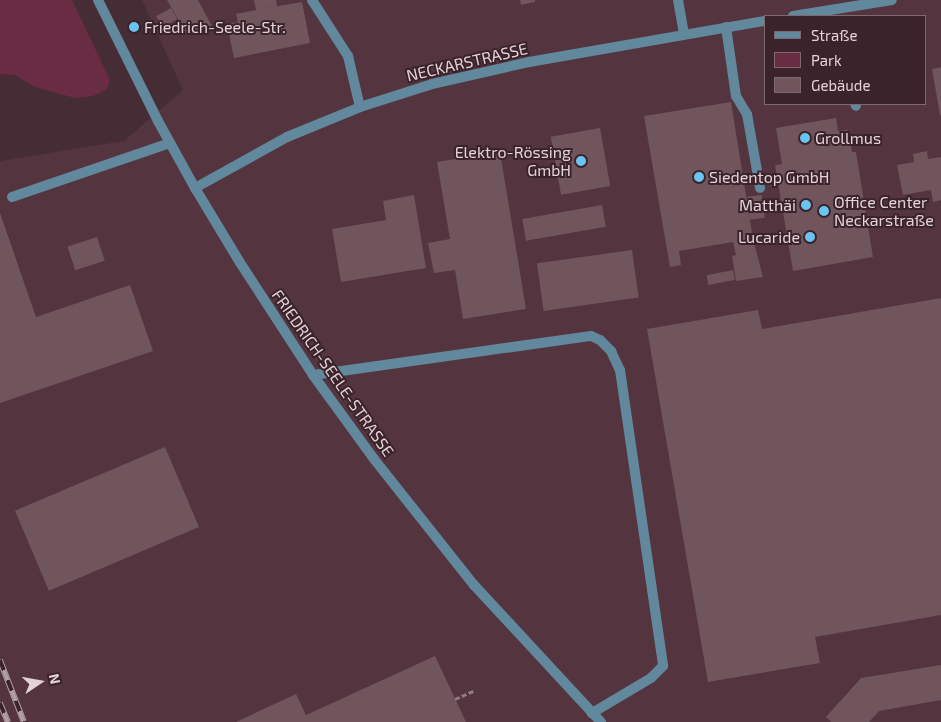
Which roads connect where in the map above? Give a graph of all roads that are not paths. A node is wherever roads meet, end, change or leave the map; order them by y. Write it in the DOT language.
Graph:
graph roads {
  1 [pos="98,0"];
  2 [pos="312,0"];
  3 [pos="678,0"];
  4 [pos="892,0"];
  5 [pos="838,13"];
  6 [pos="808,15"];
  7 [pos="764,21"];
  8 [pos="726,28"];
  9 [pos="684,34"];
  10 [pos="360,107"];
  11 [pos="170,143"];
  12 [pos="195,188"];
  13 [pos="760,188"];
  14 [pos="12,197"];
  15 [pos="313,375"];
  16 [pos="592,713"];
  17 [pos="601,722"];
  1 -- 11 [label="street, FRIEDRICH-SEELE-STRASSE"];
  2 -- 10 [label="street"];
  3 -- 9 [label="street"];
  4 -- 5 [label="street"];
  5 -- 6 [label="street"];
  7 -- 8 [label="street, NECKARSTRASSE"];
  8 -- 9 [label="street, NECKARSTRASSE"];
  8 -- 13 [label="street"];
  9 -- 10 [label="street, NECKARSTRASSE"];
  10 -- 12 [label="street, NECKARSTRASSE"];
  11 -- 12 [label="street, FRIEDRICH-SEELE-STRASSE"];
  11 -- 14 [label="street"];
  12 -- 15 [label="street, FRIEDRICH-SEELE-STRASSE"];
  15 -- 16 [label="street, FRIEDRICH-SEELE-STRASSE"];
  15 -- 16 [label="street"];
  16 -- 17 [label="street, FRIEDRICH-SEELE-STRASSE"];
}
